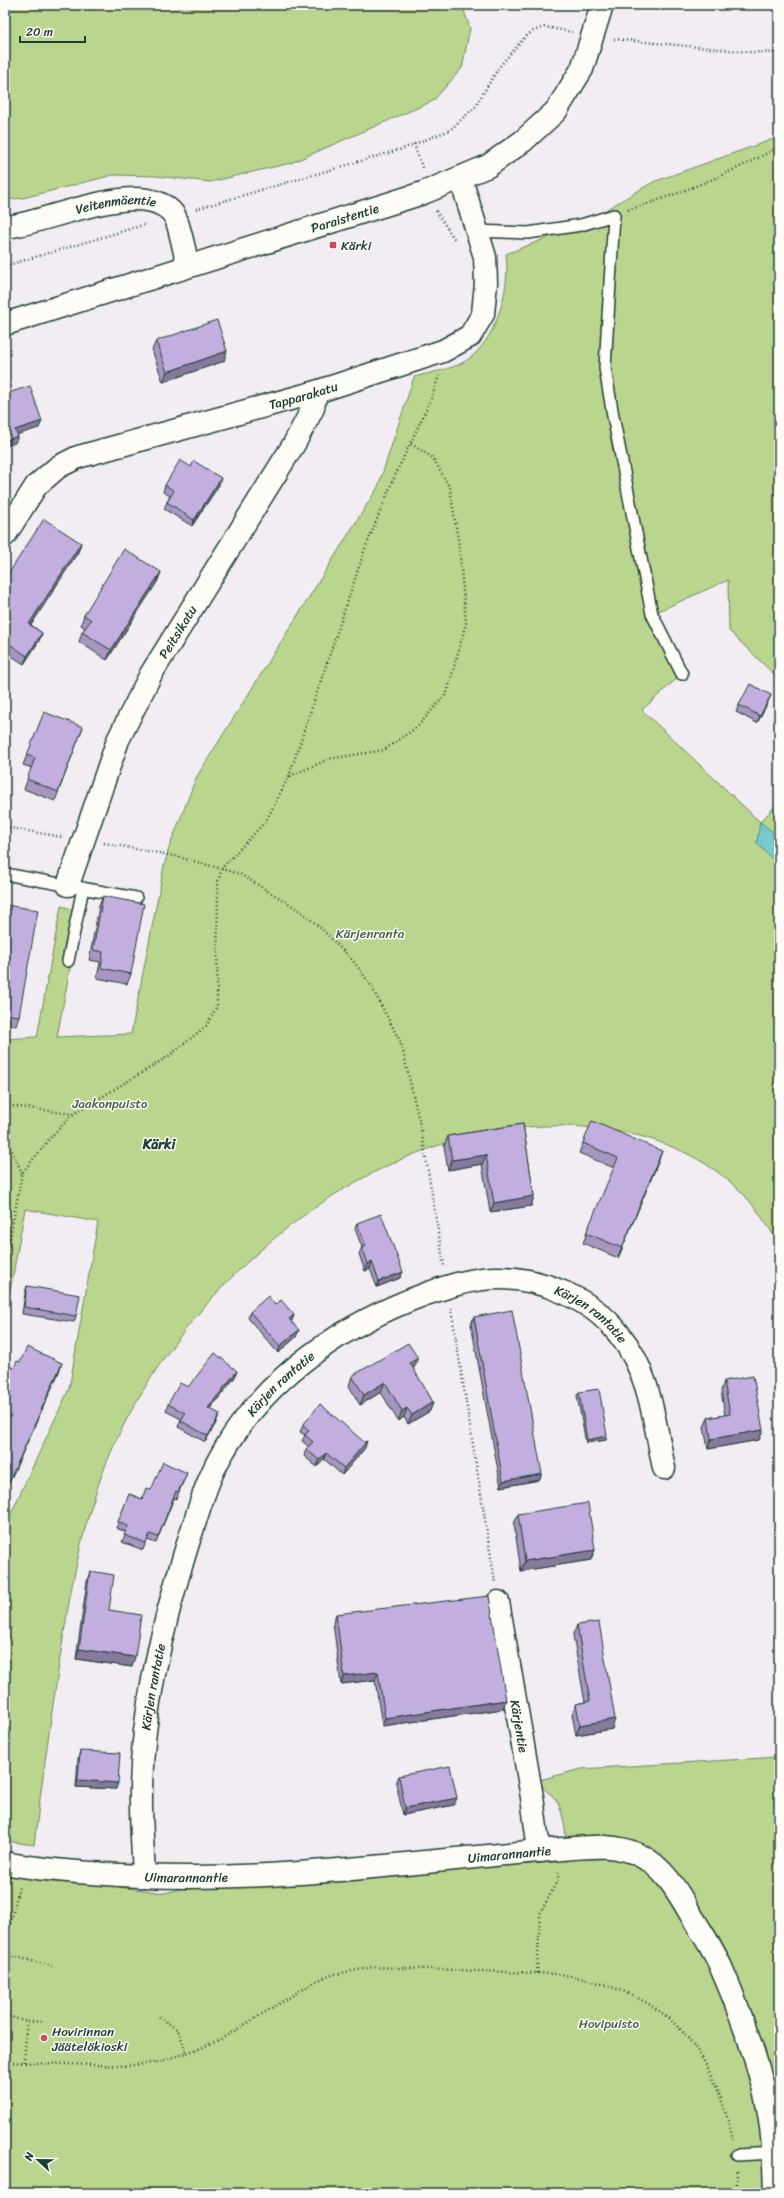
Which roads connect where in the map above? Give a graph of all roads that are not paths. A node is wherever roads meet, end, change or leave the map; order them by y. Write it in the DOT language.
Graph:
graph roads {
  1 [pos="602,5"];
  2 [pos="461,179"];
  3 [pos="5,227"];
  4 [pos="476,231"];
  5 [pos="188,265"];
  6 [pos="5,324"];
  7 [pos="316,392"];
  8 [pos="5,534"];
  9 [pos="682,674"];
  10 [pos="5,874"];
  11 [pos="75,886"];
  12 [pos="136,898"];
  13 [pos="68,961"];
  14 [pos="664,1468"];
  15 [pos="498,1602"];
  16 [pos="539,1851"];
  17 [pos="15,1865"];
  18 [pos="144,1876"];
  19 [pos="776,2153"];
  20 [pos="737,2156"];
  21 [pos="775,2193"];
  1 -- 2 [label="street, Paraistentie"];
  2 -- 4 [label="street, Tapparakatu"];
  2 -- 5 [label="street, Paraistentie"];
  3 -- 5 [label="street, Veitenmäentie"];
  4 -- 7 [label="street, Tapparakatu"];
  4 -- 9 [label="lane"];
  5 -- 6 [label="street, Paraistentie"];
  7 -- 8 [label="street, Tapparakatu"];
  7 -- 11 [label="street, Peitsikatu"];
  10 -- 11 [label="lane"];
  11 -- 12 [label="lane"];
  11 -- 13 [label="lane"];
  14 -- 18 [label="street, Kärjen rantatie"];
  15 -- 16 [label="street, Kärjentie"];
  16 -- 18 [label="street, Uimarannantie"];
  16 -- 19 [label="street, Uimarannantie"];
  17 -- 18 [label="street, Uimarannantie"];
  19 -- 20 [label="lane"];
  19 -- 21 [label="street, Uimarannantie"];
}
